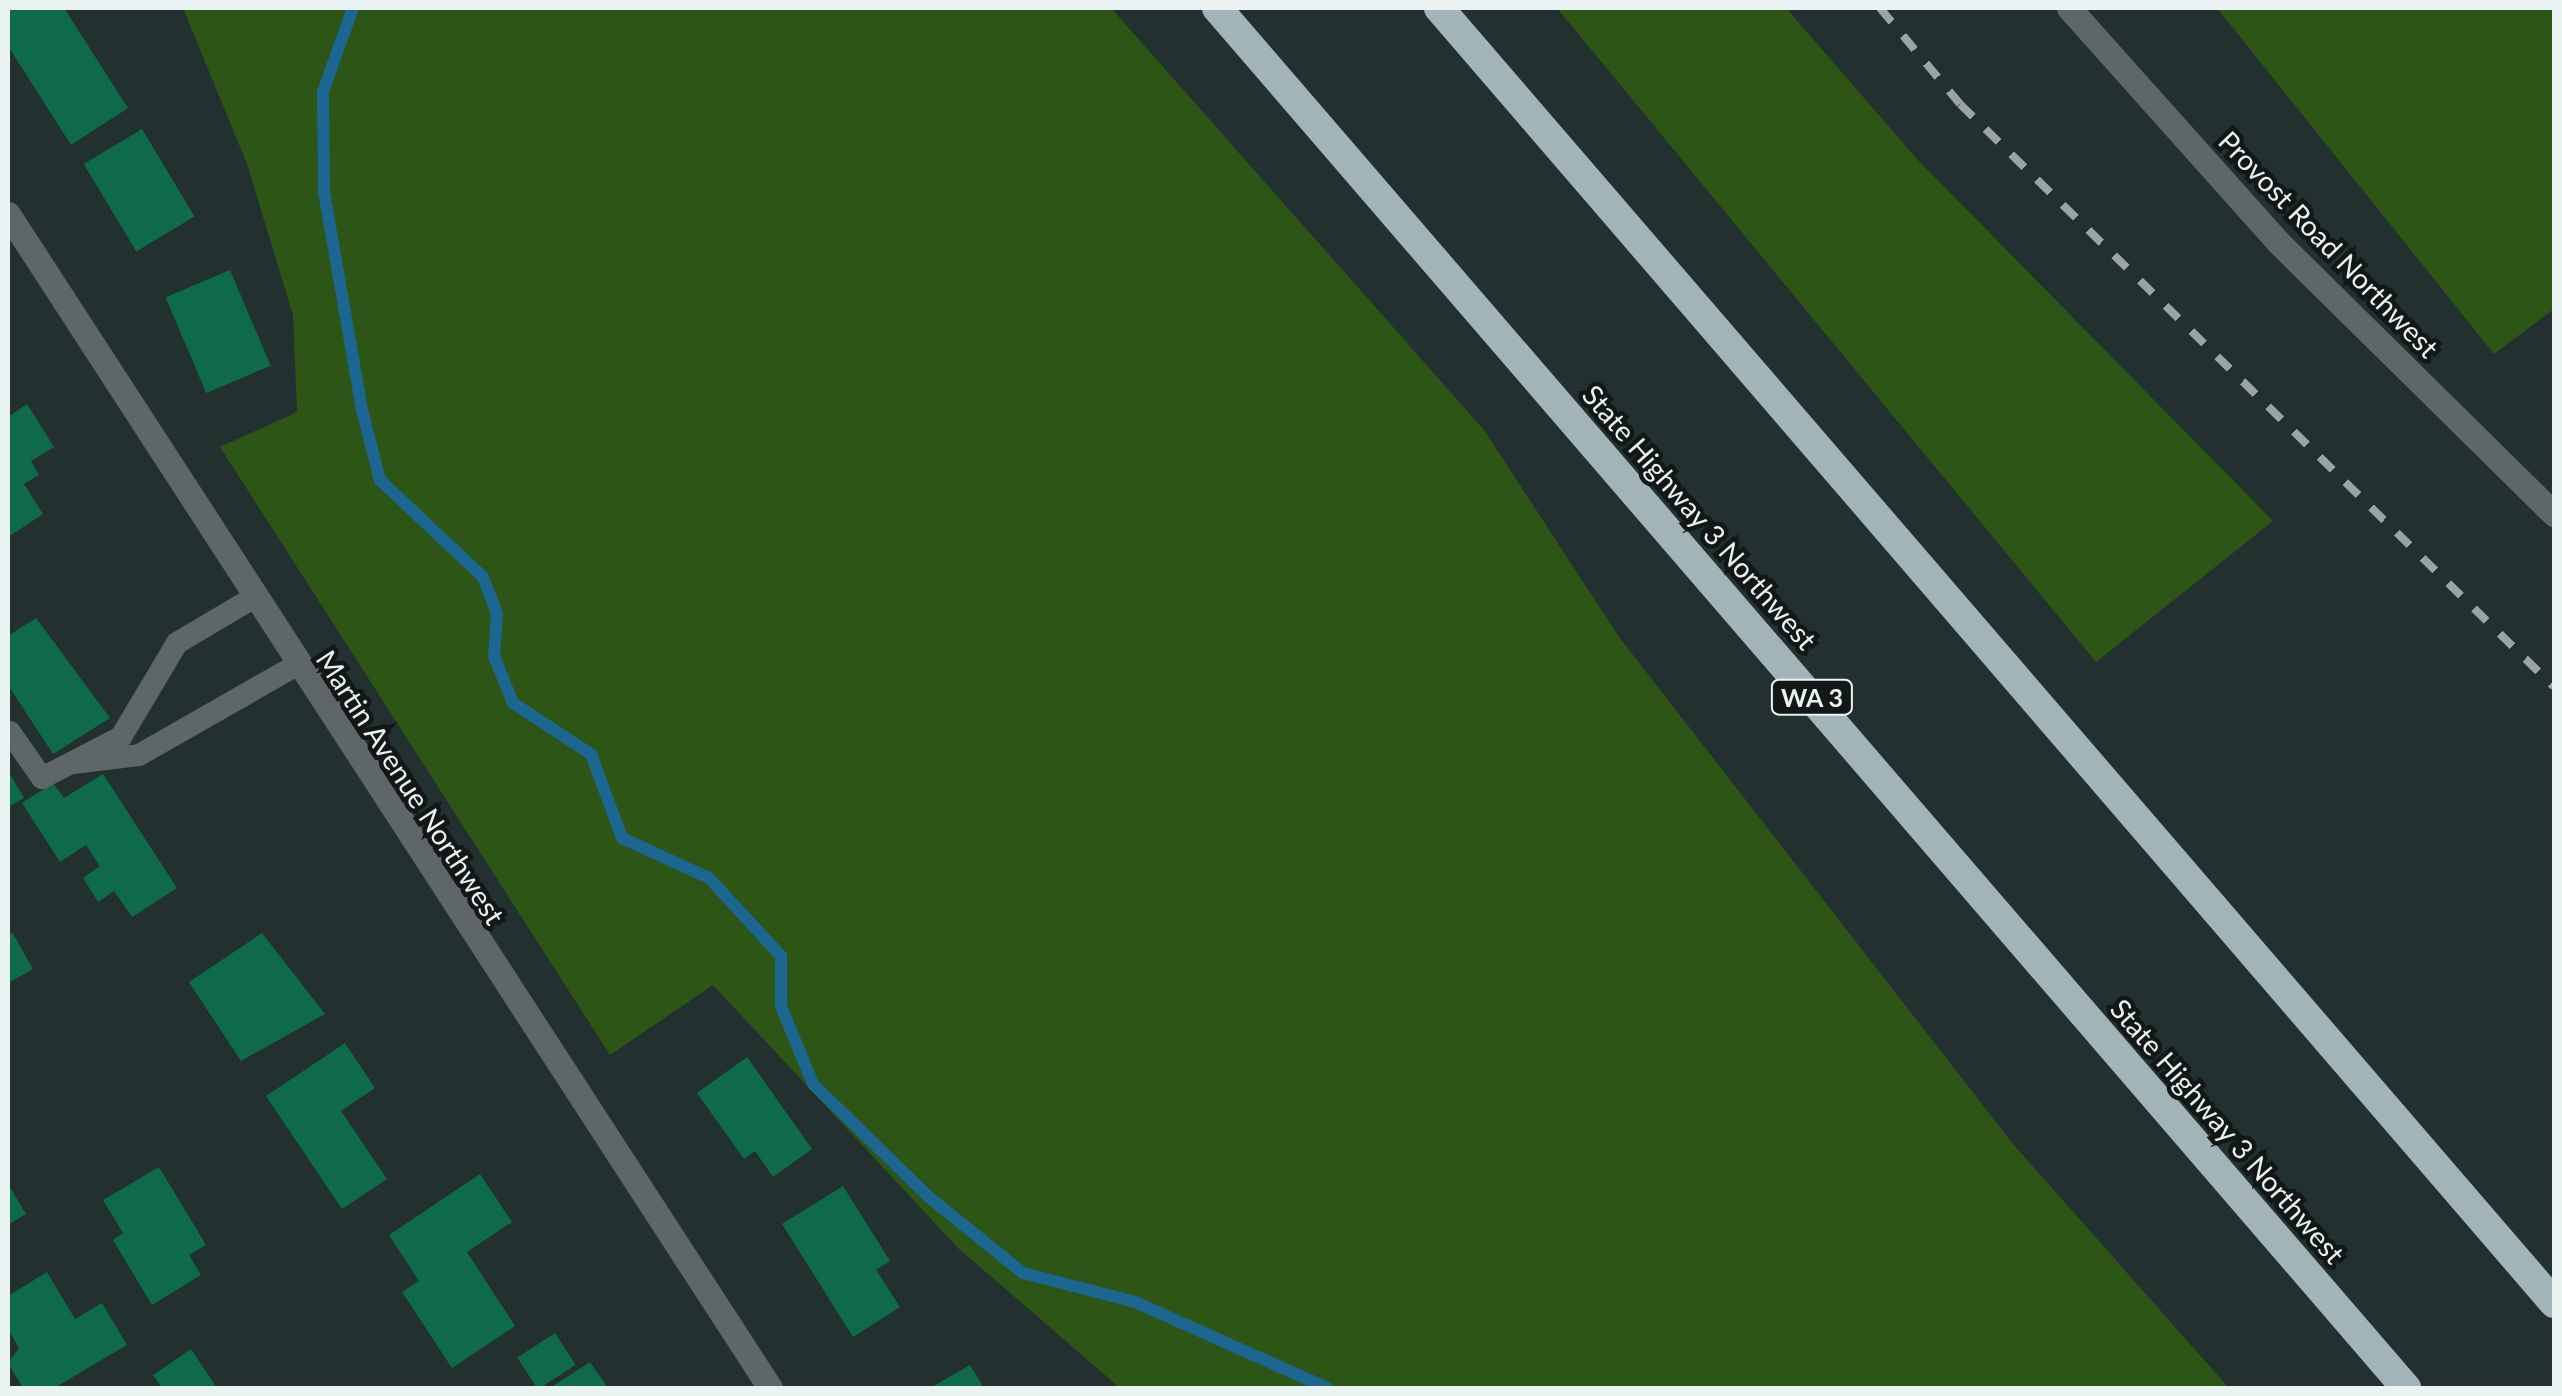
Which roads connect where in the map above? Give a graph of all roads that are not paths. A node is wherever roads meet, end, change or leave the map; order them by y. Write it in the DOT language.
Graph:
graph roads {
  1 [pos="1218,8"];
  2 [pos="1439,8"];
  3 [pos="2069,8"];
  4 [pos="8,214"];
  5 [pos="2554,514"];
  6 [pos="252,599"];
  7 [pos="296,666"];
  8 [pos="10,732"];
  9 [pos="72,763"];
  10 [pos="2554,1303"];
  11 [pos="770,1388"];
  12 [pos="2406,1388"];
  1 -- 12 [label="highway, State Highway 3 Northwest / WA 3"];
  2 -- 10 [label="highway"];
  3 -- 5 [label="street, Provost Road Northwest"];
  4 -- 6 [label="street, Martin Avenue Northwest"];
  6 -- 7 [label="street, Martin Avenue Northwest"];
  6 -- 9 [label="lane"];
  7 -- 9 [label="lane"];
  7 -- 11 [label="street, Martin Avenue Northwest"];
  8 -- 9 [label="lane"];
}
